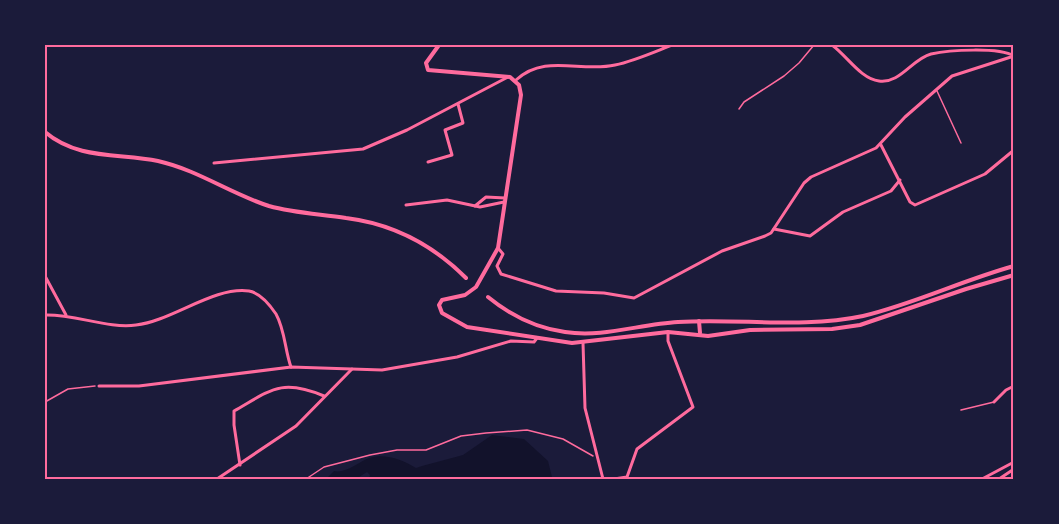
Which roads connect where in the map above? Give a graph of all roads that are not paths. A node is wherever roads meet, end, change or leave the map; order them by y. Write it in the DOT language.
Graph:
graph roads {
  1 [pos="440,45"];
  2 [pos="672,45"];
  3 [pos="814,45"];
  4 [pos="832,45"];
  5 [pos="1014,56"];
  6 [pos="508,77"];
  7 [pos="516,80"];
  8 [pos="936,90"];
  9 [pos="458,104"];
  10 [pos="739,109"];
  11 [pos="45,132"];
  12 [pos="961,142"];
  13 [pos="881,145"];
  14 [pos="1014,150"];
  15 [pos="428,162"];
  16 [pos="214,163"];
  17 [pos="900,180"];
  18 [pos="505,200"];
  19 [pos="406,205"];
  20 [pos="475,206"];
  21 [pos="774,229"];
  22 [pos="498,248"];
  23 [pos="1014,266"];
  24 [pos="1014,275"];
  25 [pos="45,276"];
  26 [pos="466,278"];
  27 [pos="488,297"];
  28 [pos="45,315"];
  29 [pos="66,315"];
  30 [pos="699,321"];
  31 [pos="668,332"];
  32 [pos="700,333"];
  33 [pos="537,338"];
  34 [pos="583,343"];
  35 [pos="291,367"];
  36 [pos="353,368"];
  37 [pos="99,386"];
  38 [pos="1014,386"];
  39 [pos="324,396"];
  40 [pos="994,402"];
  41 [pos="961,410"];
  42 [pos="1014,462"];
  43 [pos="240,465"];
  44 [pos="1014,469"];
  45 [pos="217,479"];
  46 [pos="603,479"];
  47 [pos="614,479"];
  48 [pos="982,479"];
  49 [pos="999,479"];
  1 -- 6 [label="street"];
  2 -- 7 [label="street"];
  3 -- 10 [label="lane"];
  4 -- 5 [label="street"];
  5 -- 8 [label="street"];
  6 -- 7 [label="street"];
  6 -- 9 [label="street"];
  7 -- 18 [label="street"];
  8 -- 12 [label="lane"];
  8 -- 13 [label="street"];
  9 -- 15 [label="street"];
  9 -- 16 [label="street"];
  11 -- 26 [label="street"];
  13 -- 17 [label="street"];
  13 -- 21 [label="street"];
  14 -- 17 [label="street"];
  17 -- 21 [label="street"];
  18 -- 20 [label="street"];
  18 -- 20 [label="street"];
  18 -- 22 [label="street"];
  19 -- 20 [label="street"];
  21 -- 22 [label="street"];
  22 -- 33 [label="street"];
  23 -- 30 [label="street"];
  24 -- 32 [label="street"];
  25 -- 29 [label="street"];
  27 -- 30 [label="street"];
  28 -- 29 [label="street"];
  29 -- 35 [label="street"];
  30 -- 32 [label="street"];
  31 -- 32 [label="street"];
  31 -- 34 [label="street"];
  31 -- 47 [label="street"];
  33 -- 34 [label="street"];
  33 -- 36 [label="street"];
  34 -- 46 [label="street"];
  35 -- 36 [label="street"];
  35 -- 37 [label="street"];
  36 -- 39 [label="street"];
  38 -- 40 [label="street"];
  39 -- 43 [label="street"];
  39 -- 43 [label="street"];
  40 -- 41 [label="lane"];
  42 -- 48 [label="street"];
  43 -- 45 [label="street"];
  44 -- 49 [label="street"];
}
